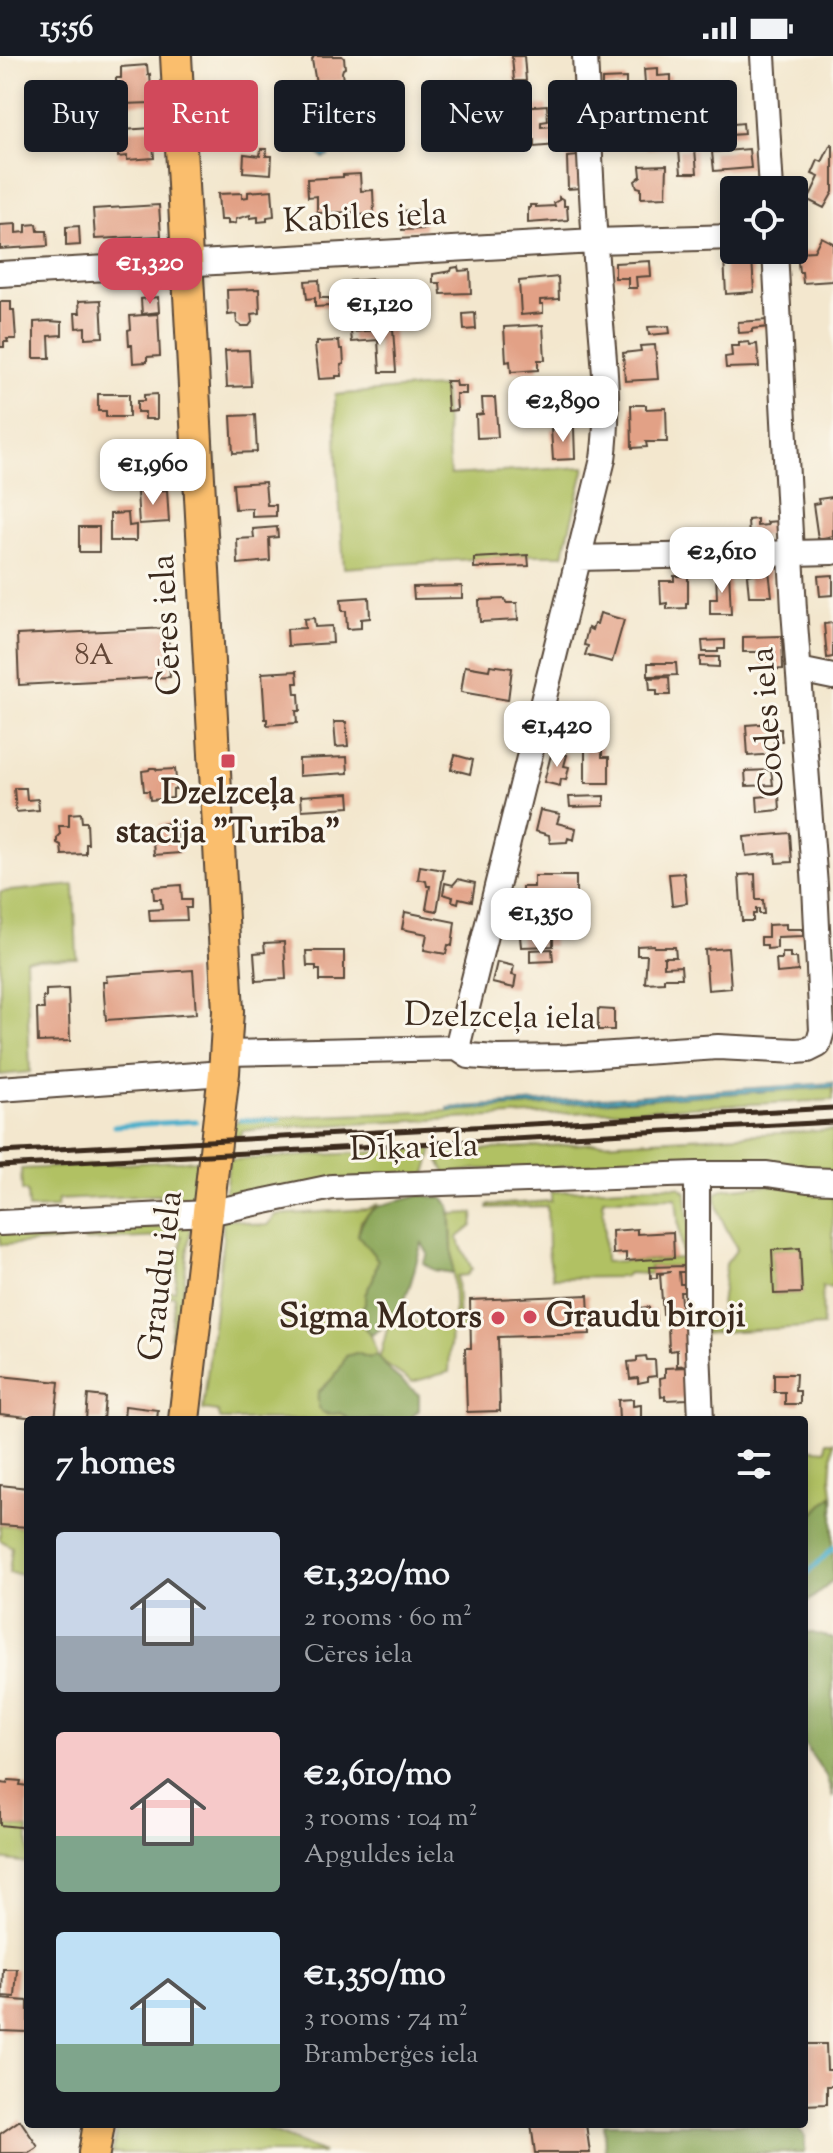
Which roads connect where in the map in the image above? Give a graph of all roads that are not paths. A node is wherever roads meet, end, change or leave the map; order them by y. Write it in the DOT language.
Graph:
graph roads {
  1 [pos="176,56"];
  2 [pos="585,56"];
  3 [pos="763,56"];
  4 [pos="770,176"];
  5 [pos="720,237"];
  6 [pos="595,241"];
  7 [pos="186,264"];
  8 [pos="776,264"];
  9 [pos="0,274"];
  10 [pos="791,552"];
  11 [pos="833,552"];
  12 [pos="578,558"];
  13 [pos="799,670"];
  14 [pos="833,677"];
  15 [pos="818,1045"];
  16 [pos="457,1048"];
  17 [pos="225,1063"];
  18 [pos="0,1089"];
  19 [pos="215,1141"];
  20 [pos="697,1174"];
  21 [pos="833,1181"];
  22 [pos="208,1213"];
  23 [pos="0,1223"];
  24 [pos="184,1416"];
  25 [pos="701,1416"];
  26 [pos="98,2128"];
  27 [pos="94,2153"];
  1 -- 7 [label="main road, Cēres iela"];
  2 -- 6 [label="street"];
  3 -- 4 [label="street"];
  5 -- 6 [label="street, Kabiles iela"];
  6 -- 7 [label="street, Kabiles iela"];
  6 -- 12 [label="street"];
  7 -- 9 [label="street, Kabiles iela"];
  7 -- 17 [label="main road, Cēres iela"];
  8 -- 10 [label="street, Codes iela"];
  10 -- 11 [label="street"];
  10 -- 12 [label="street"];
  10 -- 13 [label="street, Codes iela"];
  12 -- 16 [label="street"];
  13 -- 14 [label="street"];
  13 -- 15 [label="street, Codes iela"];
  15 -- 16 [label="street, Dzelzceļa iela"];
  16 -- 17 [label="street, Dzelzceļa iela"];
  17 -- 18 [label="street, Dzelzceļa iela"];
  17 -- 19 [label="main road, Cēres iela"];
  19 -- 22 [label="main road, Graudu iela"];
  20 -- 21 [label="street, Dīķa iela"];
  20 -- 22 [label="street, Dīķa iela"];
  20 -- 25 [label="street"];
  22 -- 23 [label="street, Dīķa iela"];
  22 -- 24 [label="main road, Graudu iela"];
  26 -- 27 [label="main road"];
}
